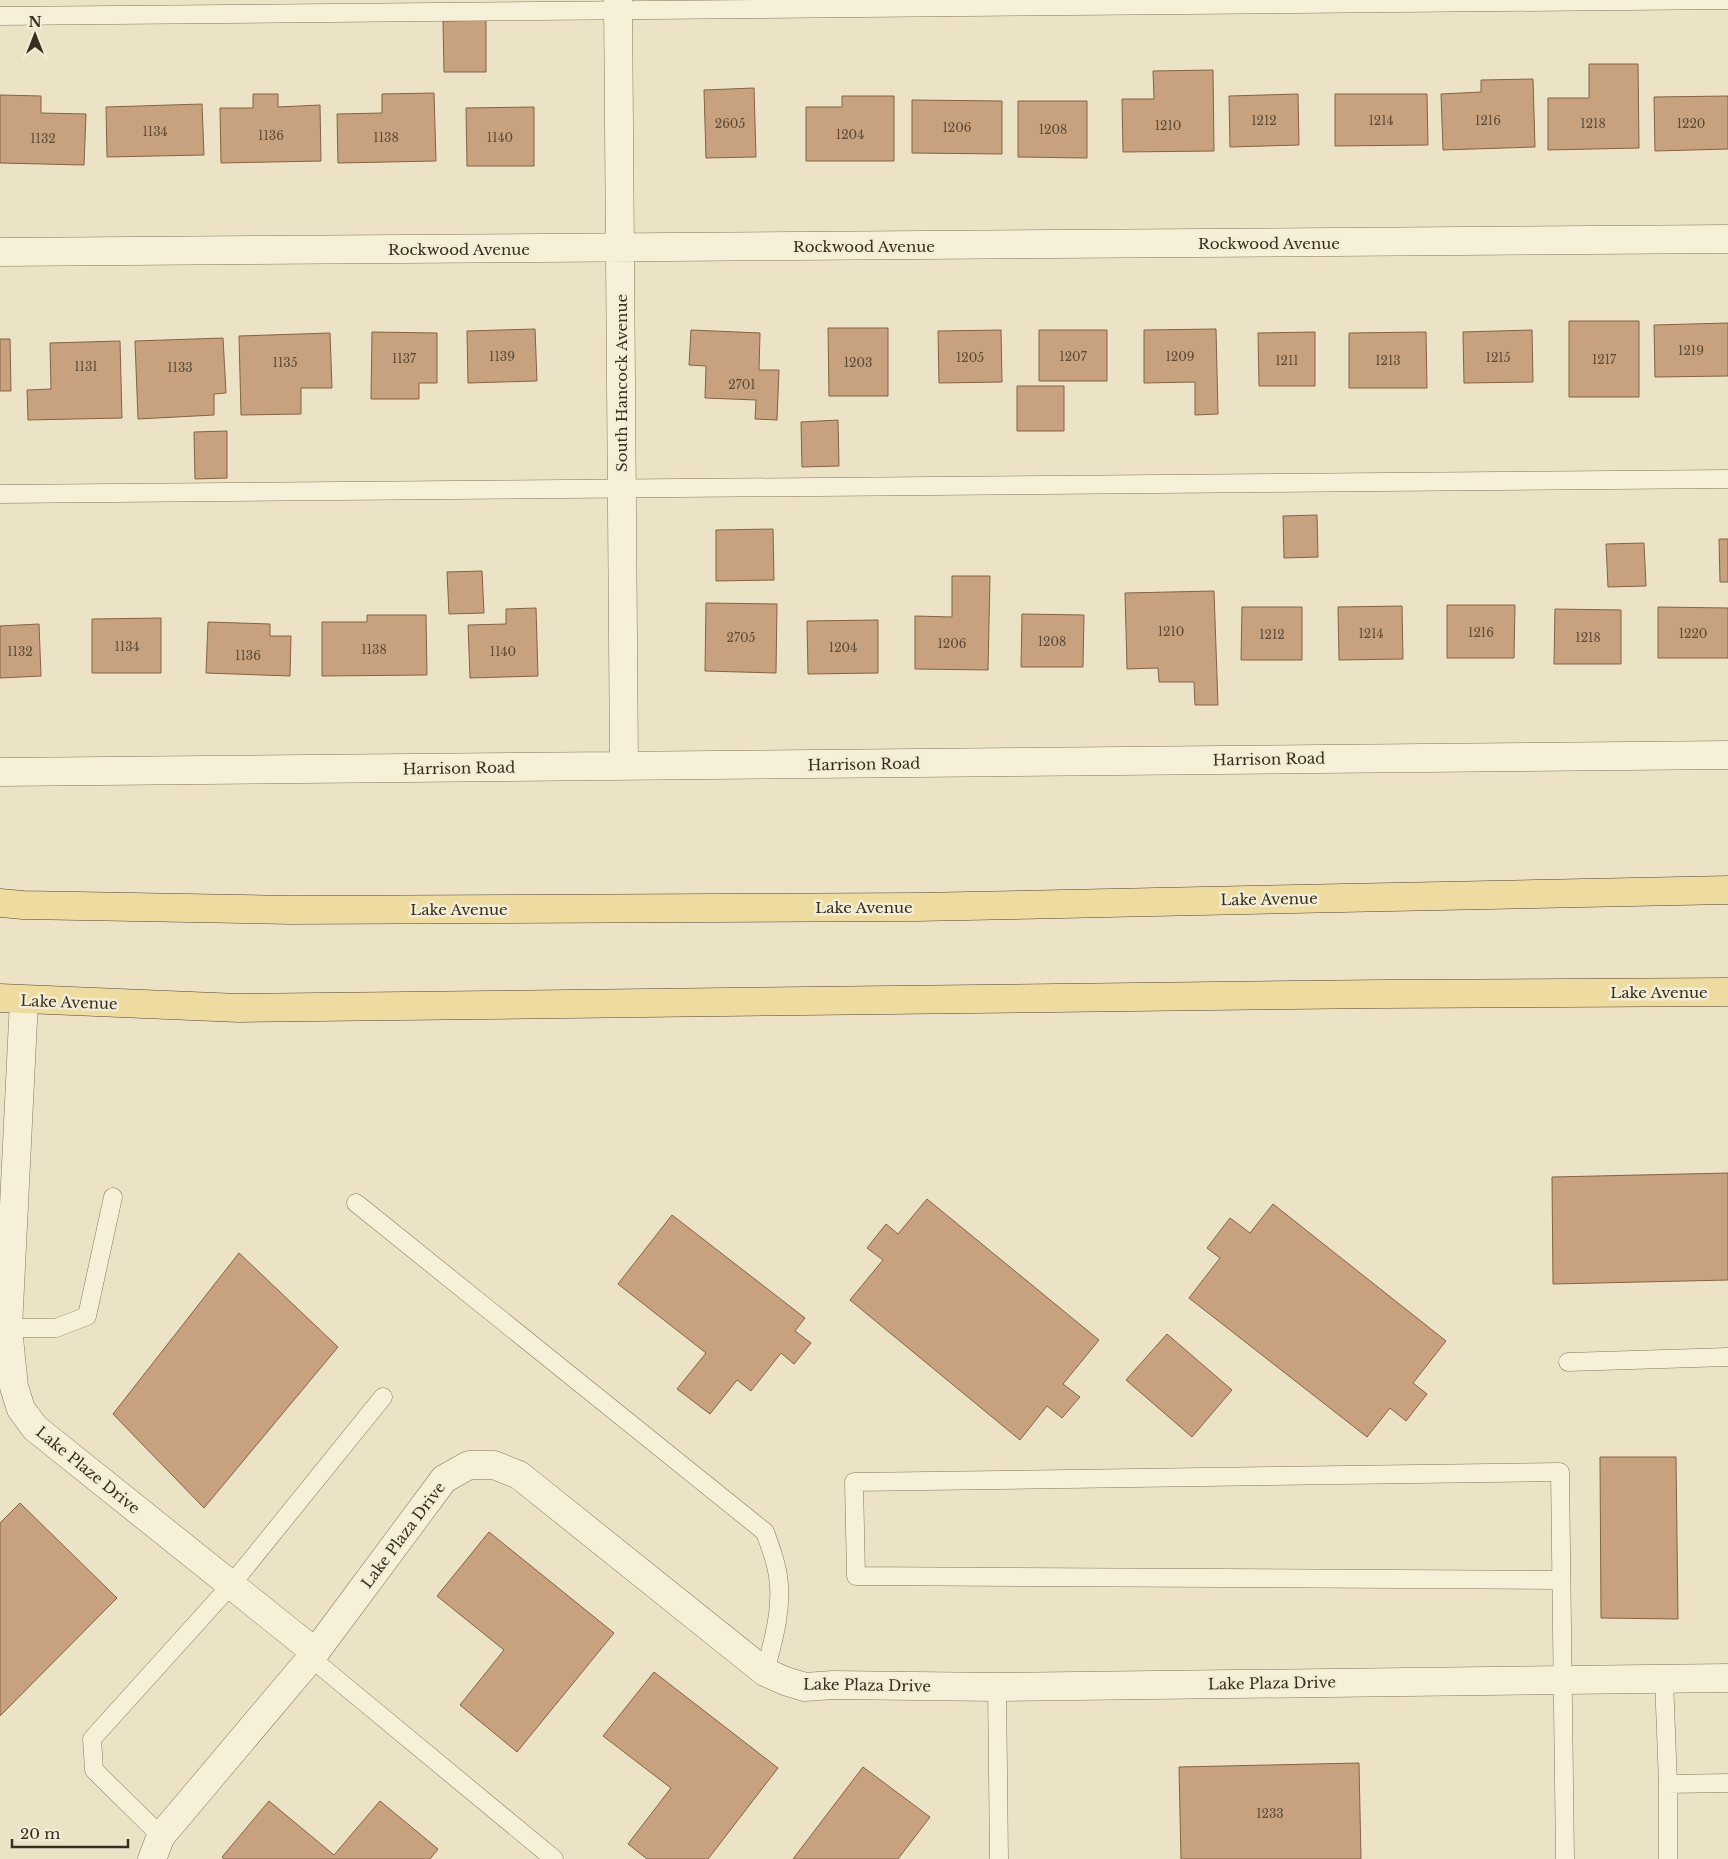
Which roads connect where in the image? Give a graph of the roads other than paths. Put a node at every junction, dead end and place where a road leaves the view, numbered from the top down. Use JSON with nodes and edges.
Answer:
{"nodes":[{"id":1,"x":1728,"y":0,"type":"edge"},
{"id":2,"x":618,"y":5,"type":"edge"},
{"id":3,"x":0,"y":16,"type":"edge"},
{"id":4,"x":1728,"y":239,"type":"edge"},
{"id":5,"x":620,"y":248,"type":"junction"},
{"id":6,"x":0,"y":252,"type":"edge"},
{"id":7,"x":1728,"y":479,"type":"edge"},
{"id":8,"x":622,"y":489,"type":"junction"},
{"id":9,"x":0,"y":494,"type":"edge"},
{"id":10,"x":1728,"y":755,"type":"edge"},
{"id":11,"x":624,"y":766,"type":"junction"},
{"id":12,"x":0,"y":772,"type":"edge"},
{"id":13,"x":1728,"y":890,"type":"edge"},
{"id":14,"x":0,"y":903,"type":"edge"},
{"id":15,"x":1728,"y":992,"type":"edge"},
{"id":16,"x":12,"y":999,"type":"edge"},
{"id":17,"x":113,"y":1197,"type":"dead end"},
{"id":18,"x":356,"y":1203,"type":"dead end"},
{"id":19,"x":4,"y":1328,"type":"edge"},
{"id":20,"x":1728,"y":1357,"type":"edge"},
{"id":21,"x":1568,"y":1362,"type":"dead end"},
{"id":22,"x":383,"y":1397,"type":"dead end"},
{"id":23,"x":1561,"y":1580,"type":"junction"},
{"id":24,"x":231,"y":1585,"type":"junction"},
{"id":25,"x":313,"y":1655,"type":"junction"},
{"id":26,"x":765,"y":1672,"type":"junction"},
{"id":27,"x":1728,"y":1678,"type":"edge"},
{"id":28,"x":1664,"y":1679,"type":"junction"},
{"id":29,"x":1563,"y":1681,"type":"junction"},
{"id":30,"x":997,"y":1687,"type":"junction"},
{"id":31,"x":1728,"y":1783,"type":"edge"},
{"id":32,"x":1668,"y":1784,"type":"junction"},
{"id":33,"x":157,"y":1848,"type":"edge"},
{"id":34,"x":554,"y":1859,"type":"edge"},
{"id":35,"x":999,"y":1859,"type":"edge"},
{"id":36,"x":1565,"y":1859,"type":"edge"},
{"id":37,"x":1668,"y":1859,"type":"edge"}],
"edges":[{"from":1,"to":2,"type":"lane"},
{"from":2,"to":3,"type":"lane"},
{"from":2,"to":5,"type":"street","name":"South Hancock Avenue"},
{"from":4,"to":5,"type":"street","name":"Rockwood Avenue"},
{"from":5,"to":6,"type":"street","name":"Rockwood Avenue"},
{"from":5,"to":8,"type":"street","name":"South Hancock Avenue"},
{"from":7,"to":8,"type":"lane"},
{"from":8,"to":9,"type":"lane"},
{"from":8,"to":11,"type":"street","name":"South Hancock Avenue"},
{"from":10,"to":11,"type":"street","name":"Harrison Road"},
{"from":11,"to":12,"type":"street","name":"Harrison Road"},
{"from":13,"to":14,"type":"main road","name":"Lake Avenue"},
{"from":15,"to":16,"type":"main road","name":"Lake Avenue"},
{"from":16,"to":19,"type":"street","name":"Lake Plaze Drive"},
{"from":17,"to":19,"type":"lane"},
{"from":18,"to":26,"type":"lane"},
{"from":19,"to":24,"type":"street","name":"Lake Plaze Drive"},
{"from":20,"to":21,"type":"lane"},
{"from":22,"to":24,"type":"lane"},
{"from":23,"to":23,"type":"lane"},
{"from":23,"to":29,"type":"lane"},
{"from":24,"to":25,"type":"street","name":"Lake Plaze Drive"},
{"from":24,"to":33,"type":"lane"},
{"from":25,"to":26,"type":"street","name":"Lake Plaza Drive"},
{"from":25,"to":33,"type":"street","name":"Lake Plaza Drive"},
{"from":25,"to":34,"type":"lane"},
{"from":26,"to":30,"type":"street","name":"Lake Plaza Drive"},
{"from":27,"to":28,"type":"street","name":"Lake Plaza Drive"},
{"from":28,"to":29,"type":"street","name":"Lake Plaza Drive"},
{"from":28,"to":32,"type":"lane"},
{"from":29,"to":30,"type":"street","name":"Lake Plaza Drive"},
{"from":29,"to":36,"type":"lane"},
{"from":30,"to":35,"type":"lane"},
{"from":31,"to":32,"type":"lane"},
{"from":32,"to":37,"type":"lane"}]}
